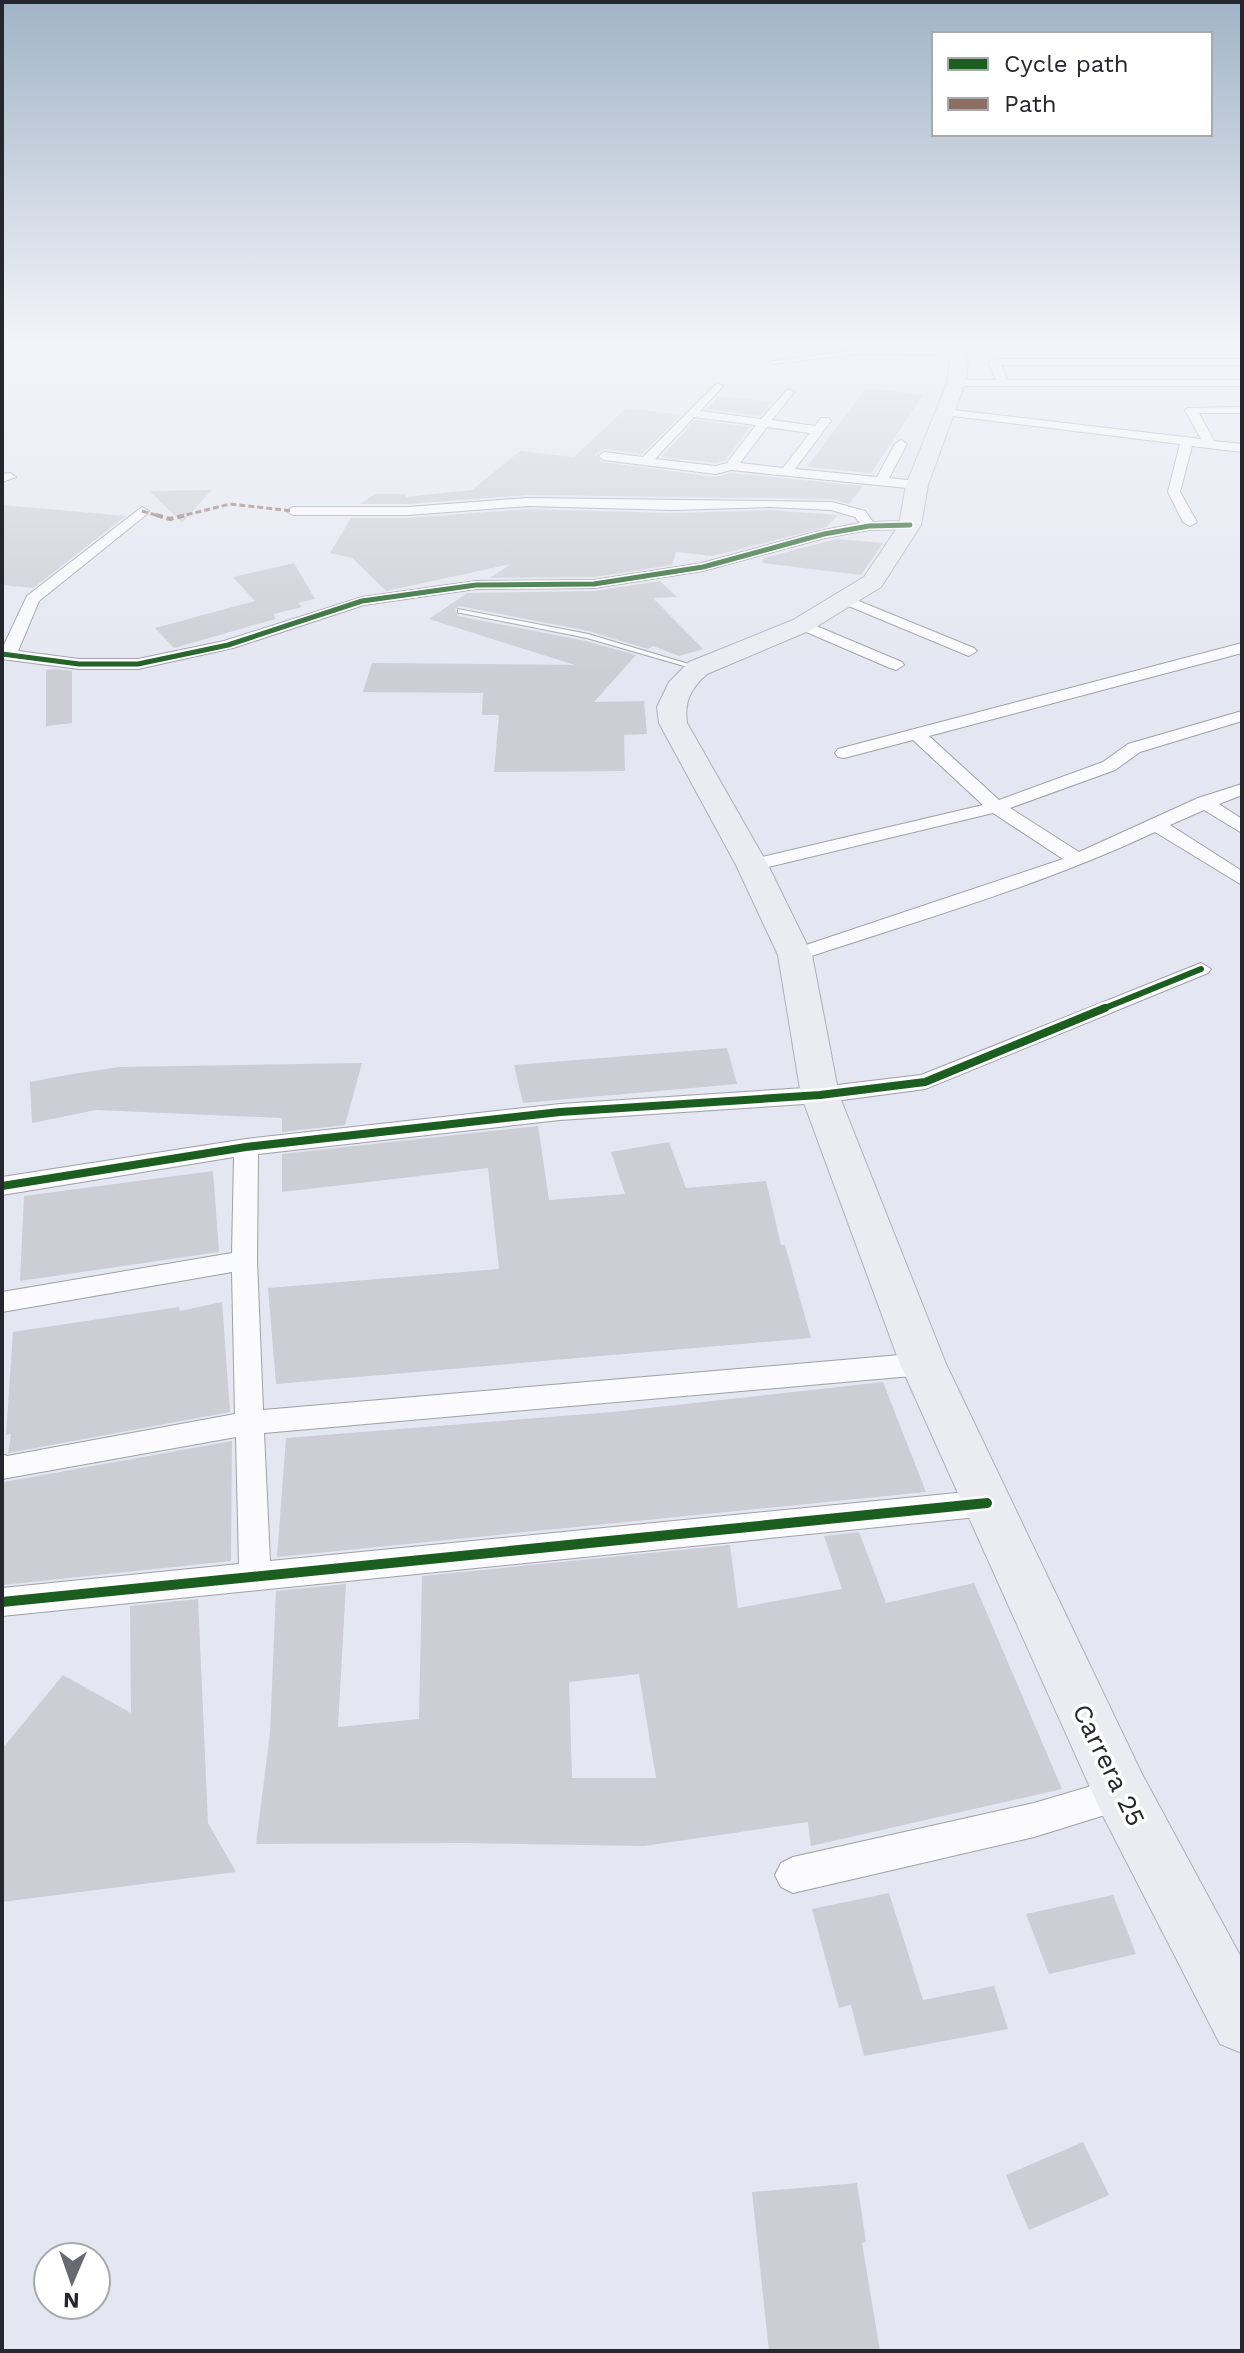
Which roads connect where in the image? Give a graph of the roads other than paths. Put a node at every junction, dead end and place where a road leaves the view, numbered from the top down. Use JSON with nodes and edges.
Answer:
{"nodes":[{"id":1,"x":653,"y":454,"type":"edge"},
{"id":2,"x":741,"y":454,"type":"edge"},
{"id":3,"x":800,"y":454,"type":"edge"},
{"id":4,"x":896,"y":454,"type":"edge"},
{"id":5,"x":927,"y":454,"type":"edge"},
{"id":6,"x":1184,"y":454,"type":"edge"},
{"id":7,"x":604,"y":456,"type":"dead end"},
{"id":8,"x":647,"y":460,"type":"junction"},
{"id":9,"x":731,"y":466,"type":"junction"},
{"id":10,"x":787,"y":471,"type":"junction"},
{"id":11,"x":881,"y":481,"type":"junction"},
{"id":12,"x":917,"y":485,"type":"junction"},
{"id":13,"x":142,"y":511,"type":"dead end"},
{"id":14,"x":293,"y":511,"type":"dead end"},
{"id":15,"x":1190,"y":522,"type":"dead end"},
{"id":16,"x":910,"y":525,"type":"junction"},
{"id":17,"x":869,"y":526,"type":"junction"},
{"id":18,"x":844,"y":599,"type":"junction"},
{"id":19,"x":461,"y":611,"type":"dead end"},
{"id":20,"x":802,"y":625,"type":"junction"},
{"id":21,"x":1242,"y":648,"type":"edge"},
{"id":22,"x":969,"y":651,"type":"dead end"},
{"id":23,"x":6,"y":654,"type":"edge"},
{"id":24,"x":896,"y":665,"type":"dead end"},
{"id":25,"x":698,"y":668,"type":"junction"},
{"id":26,"x":1242,"y":716,"type":"edge"},
{"id":27,"x":918,"y":735,"type":"junction"},
{"id":28,"x":844,"y":753,"type":"dead end"},
{"id":29,"x":1242,"y":789,"type":"edge"},
{"id":30,"x":1204,"y":802,"type":"junction"},
{"id":31,"x":996,"y":807,"type":"junction"},
{"id":32,"x":1158,"y":826,"type":"junction"},
{"id":33,"x":1242,"y":827,"type":"edge"},
{"id":34,"x":1078,"y":860,"type":"junction"},
{"id":35,"x":752,"y":865,"type":"junction"},
{"id":36,"x":1242,"y":879,"type":"edge"},
{"id":37,"x":795,"y":955,"type":"junction"},
{"id":38,"x":1201,"y":969,"type":"dead end"},
{"id":39,"x":820,"y":1095,"type":"junction"},
{"id":40,"x":246,"y":1147,"type":"junction"},
{"id":41,"x":2,"y":1186,"type":"edge"},
{"id":42,"x":244,"y":1260,"type":"junction"},
{"id":43,"x":2,"y":1302,"type":"edge"},
{"id":44,"x":923,"y":1364,"type":"junction"},
{"id":45,"x":250,"y":1423,"type":"junction"},
{"id":46,"x":2,"y":1466,"type":"edge"},
{"id":47,"x":987,"y":1503,"type":"junction"},
{"id":48,"x":255,"y":1576,"type":"junction"},
{"id":49,"x":2,"y":1602,"type":"edge"},
{"id":50,"x":1122,"y":1794,"type":"junction"},
{"id":51,"x":793,"y":1875,"type":"dead end"},
{"id":52,"x":1242,"y":2022,"type":"edge"}],
"edges":[{"from":1,"to":8,"type":"street"},
{"from":2,"to":9,"type":"street"},
{"from":3,"to":10,"type":"street"},
{"from":4,"to":11,"type":"street"},
{"from":5,"to":12,"type":"main road"},
{"from":6,"to":15,"type":"street"},
{"from":7,"to":8,"type":"street"},
{"from":8,"to":9,"type":"street"},
{"from":9,"to":10,"type":"street"},
{"from":10,"to":11,"type":"street"},
{"from":11,"to":12,"type":"street"},
{"from":12,"to":16,"type":"main road"},
{"from":13,"to":23,"type":"street"},
{"from":14,"to":17,"type":"street"},
{"from":16,"to":17,"type":"street"},
{"from":16,"to":18,"type":"main road"},
{"from":17,"to":23,"type":"street"},
{"from":18,"to":20,"type":"main road"},
{"from":18,"to":22,"type":"street"},
{"from":19,"to":25,"type":"lane"},
{"from":20,"to":24,"type":"street"},
{"from":20,"to":25,"type":"main road"},
{"from":21,"to":27,"type":"street"},
{"from":25,"to":35,"type":"main road","name":"Carrera 25"},
{"from":26,"to":31,"type":"street"},
{"from":27,"to":28,"type":"street"},
{"from":27,"to":31,"type":"street"},
{"from":29,"to":30,"type":"street"},
{"from":30,"to":32,"type":"street"},
{"from":30,"to":33,"type":"street"},
{"from":31,"to":34,"type":"street"},
{"from":31,"to":35,"type":"street"},
{"from":32,"to":34,"type":"street"},
{"from":32,"to":36,"type":"street"},
{"from":34,"to":37,"type":"street"},
{"from":35,"to":37,"type":"main road","name":"Carrera 25"},
{"from":37,"to":39,"type":"main road","name":"Carrera 25"},
{"from":38,"to":39,"type":"street"},
{"from":39,"to":40,"type":"street"},
{"from":39,"to":44,"type":"main road","name":"Carrera 25"},
{"from":40,"to":41,"type":"street"},
{"from":40,"to":42,"type":"street"},
{"from":42,"to":43,"type":"street"},
{"from":42,"to":45,"type":"street"},
{"from":44,"to":45,"type":"street"},
{"from":44,"to":47,"type":"main road","name":"Carrera 25"},
{"from":45,"to":46,"type":"street"},
{"from":45,"to":48,"type":"street"},
{"from":47,"to":48,"type":"street"},
{"from":47,"to":50,"type":"main road","name":"Carrera 25"},
{"from":48,"to":49,"type":"street"},
{"from":50,"to":51,"type":"street"},
{"from":50,"to":52,"type":"main road","name":"Carrera 25"}]}
